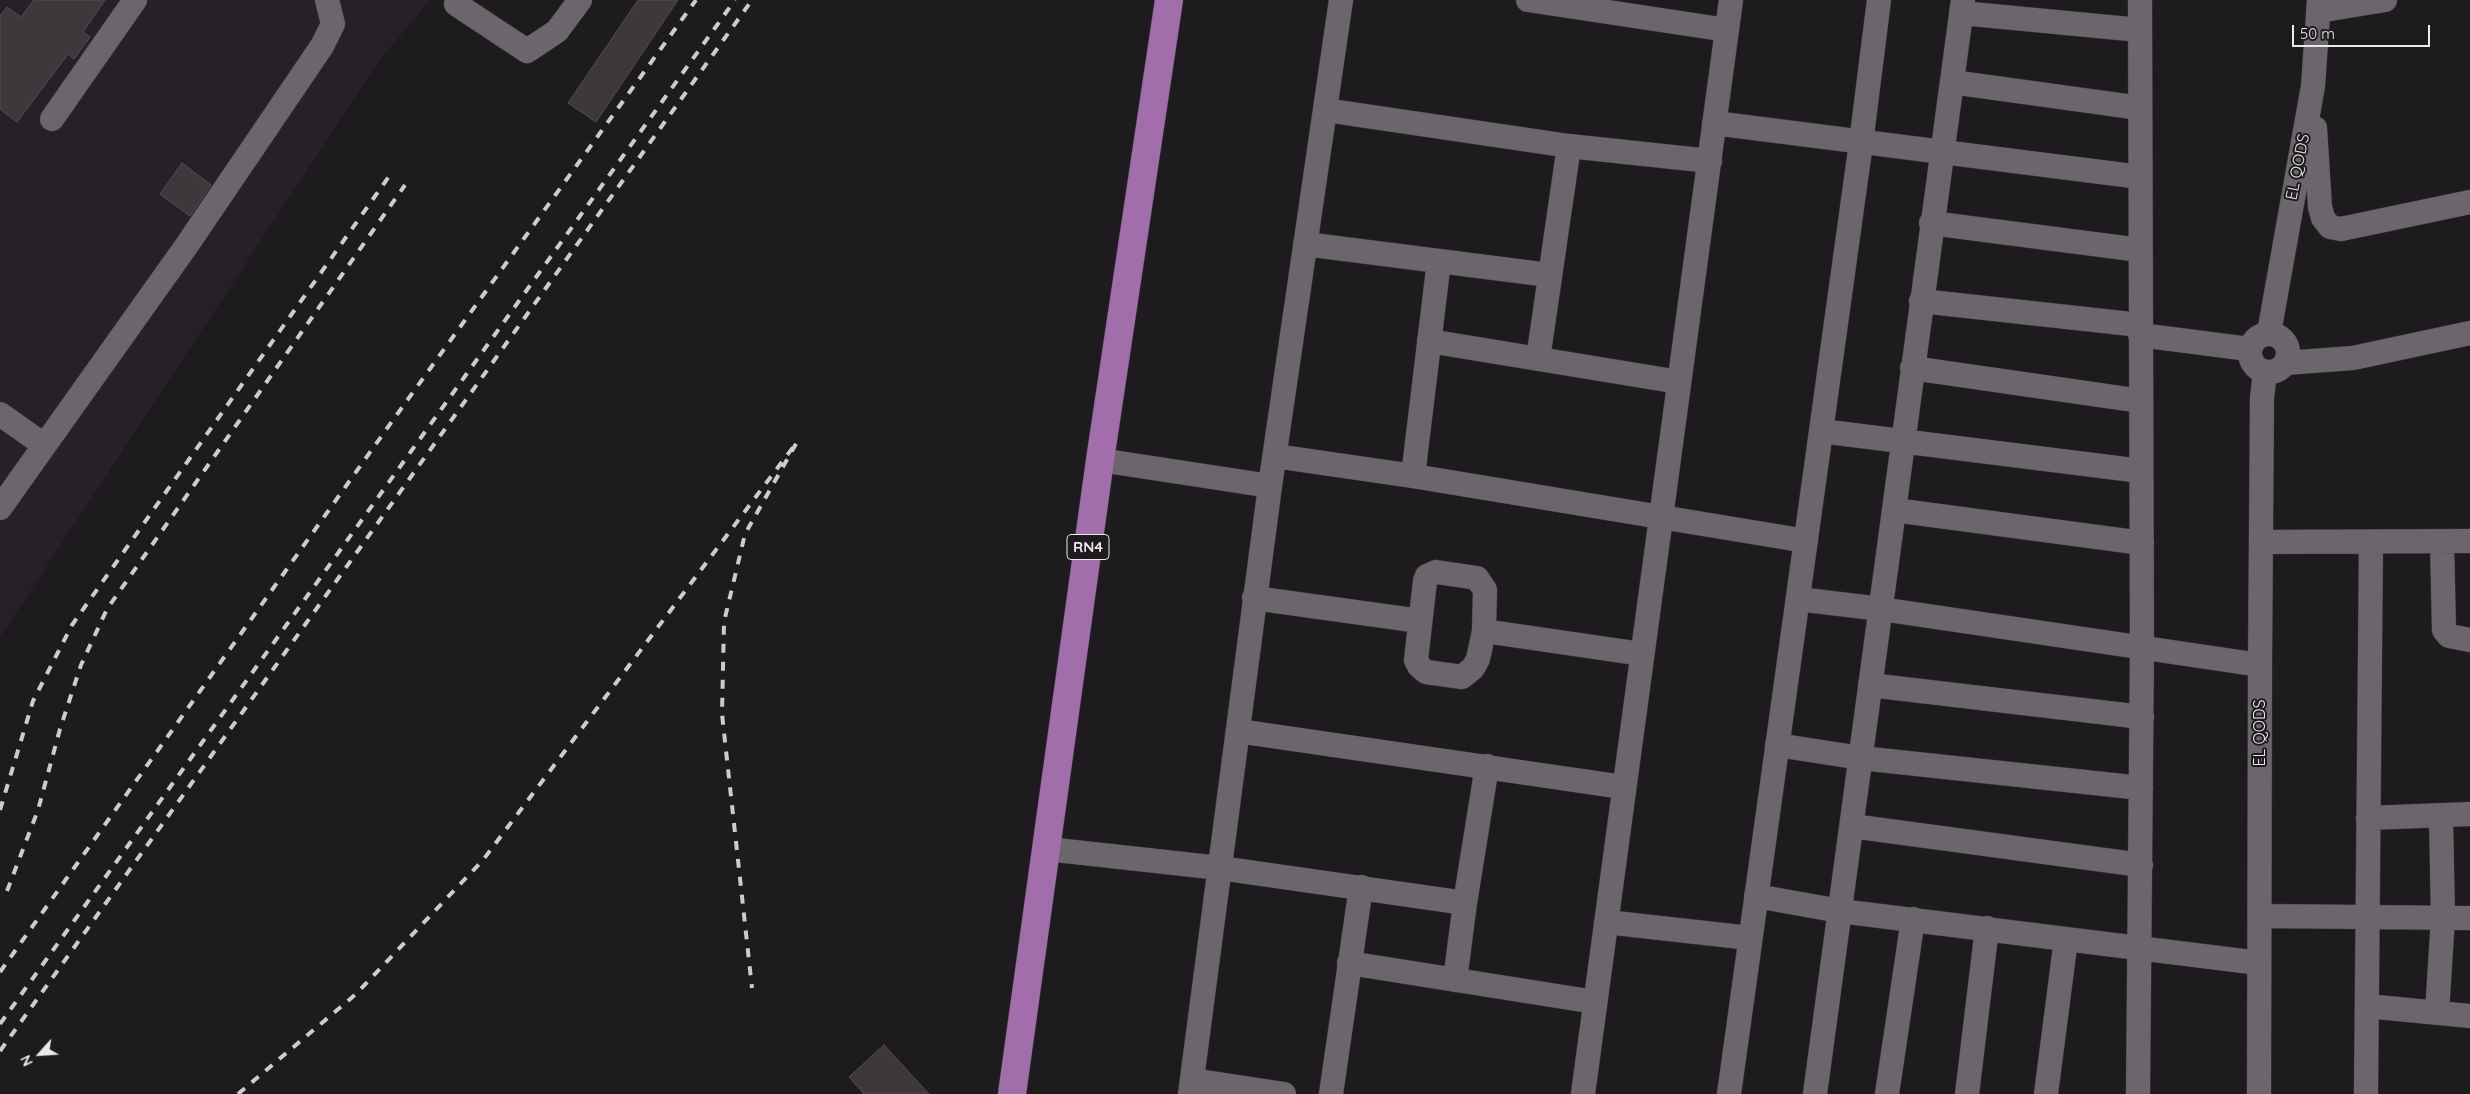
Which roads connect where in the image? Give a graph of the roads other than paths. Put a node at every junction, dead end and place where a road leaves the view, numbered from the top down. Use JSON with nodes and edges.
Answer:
{"nodes":[{"id":1,"x":135,"y":0,"type":"edge"},
{"id":2,"x":327,"y":0,"type":"edge"},
{"id":3,"x":458,"y":0,"type":"edge"},
{"id":4,"x":580,"y":0,"type":"edge"},
{"id":5,"x":1169,"y":0,"type":"edge"},
{"id":6,"x":1340,"y":0,"type":"edge"},
{"id":7,"x":1528,"y":0,"type":"edge"},
{"id":8,"x":1731,"y":0,"type":"edge"},
{"id":9,"x":1879,"y":0,"type":"edge"},
{"id":10,"x":2140,"y":0,"type":"edge"},
{"id":11,"x":2385,"y":0,"type":"edge"},
{"id":12,"x":2318,"y":6,"type":"edge"},
{"id":13,"x":1962,"y":7,"type":"edge"},
{"id":14,"x":1727,"y":30,"type":"junction"},
{"id":15,"x":2140,"y":30,"type":"junction"},
{"id":16,"x":1952,"y":82,"type":"junction"},
{"id":17,"x":2313,"y":86,"type":"junction"},
{"id":18,"x":2140,"y":108,"type":"junction"},
{"id":19,"x":1325,"y":110,"type":"junction"},
{"id":20,"x":52,"y":119,"type":"dead end"},
{"id":21,"x":1714,"y":123,"type":"junction"},
{"id":22,"x":1861,"y":143,"type":"junction"},
{"id":23,"x":1569,"y":146,"type":"junction"},
{"id":24,"x":1942,"y":152,"type":"junction"},
{"id":25,"x":1710,"y":161,"type":"junction"},
{"id":26,"x":2140,"y":177,"type":"junction"},
{"id":27,"x":2470,"y":202,"type":"edge"},
{"id":28,"x":1931,"y":223,"type":"junction"},
{"id":29,"x":1305,"y":244,"type":"junction"},
{"id":30,"x":2140,"y":250,"type":"junction"},
{"id":31,"x":1439,"y":261,"type":"junction"},
{"id":32,"x":1549,"y":275,"type":"junction"},
{"id":33,"x":1921,"y":301,"type":"junction"},
{"id":34,"x":2140,"y":330,"type":"junction"},
{"id":35,"x":2269,"y":333,"type":"junction"},
{"id":36,"x":2470,"y":333,"type":"edge"},
{"id":37,"x":1429,"y":342,"type":"junction"},
{"id":38,"x":2249,"y":349,"type":"junction"},
{"id":39,"x":1538,"y":359,"type":"junction"},
{"id":40,"x":1912,"y":368,"type":"junction"},
{"id":41,"x":2275,"y":368,"type":"junction"},
{"id":42,"x":1679,"y":382,"type":"junction"},
{"id":43,"x":2141,"y":401,"type":"junction"},
{"id":44,"x":0,"y":414,"type":"edge"},
{"id":45,"x":1821,"y":432,"type":"junction"},
{"id":46,"x":1903,"y":441,"type":"junction"},
{"id":47,"x":44,"y":445,"type":"junction"},
{"id":48,"x":1275,"y":456,"type":"junction"},
{"id":49,"x":1100,"y":460,"type":"junction"},
{"id":50,"x":2141,"y":471,"type":"junction"},
{"id":51,"x":1413,"y":476,"type":"junction"},
{"id":52,"x":1270,"y":486,"type":"junction"},
{"id":53,"x":0,"y":508,"type":"edge"},
{"id":54,"x":1894,"y":510,"type":"junction"},
{"id":55,"x":1660,"y":518,"type":"junction"},
{"id":56,"x":1806,"y":541,"type":"junction"},
{"id":57,"x":2470,"y":541,"type":"edge"},
{"id":58,"x":2261,"y":542,"type":"junction"},
{"id":59,"x":2371,"y":542,"type":"junction"},
{"id":60,"x":2442,"y":542,"type":"junction"},
{"id":61,"x":2142,"y":543,"type":"junction"},
{"id":62,"x":1254,"y":598,"type":"junction"},
{"id":63,"x":1798,"y":599,"type":"junction"},
{"id":64,"x":1881,"y":609,"type":"junction"},
{"id":65,"x":1420,"y":621,"type":"junction"},
{"id":66,"x":1484,"y":631,"type":"junction"},
{"id":67,"x":2470,"y":640,"type":"edge"},
{"id":68,"x":2142,"y":648,"type":"junction"},
{"id":69,"x":1642,"y":654,"type":"junction"},
{"id":70,"x":2260,"y":665,"type":"junction"},
{"id":71,"x":1870,"y":685,"type":"junction"},
{"id":72,"x":2142,"y":717,"type":"junction"},
{"id":73,"x":1238,"y":731,"type":"junction"},
{"id":74,"x":1777,"y":745,"type":"junction"},
{"id":75,"x":1861,"y":758,"type":"junction"},
{"id":76,"x":1487,"y":766,"type":"junction"},
{"id":77,"x":1623,"y":787,"type":"junction"},
{"id":78,"x":2141,"y":788,"type":"junction"},
{"id":79,"x":2470,"y":814,"type":"edge"},
{"id":80,"x":2441,"y":817,"type":"junction"},
{"id":81,"x":2368,"y":818,"type":"junction"},
{"id":82,"x":1852,"y":826,"type":"junction"},
{"id":83,"x":1047,"y":849,"type":"junction"},
{"id":84,"x":2140,"y":865,"type":"junction"},
{"id":85,"x":1220,"y":868,"type":"junction"},
{"id":86,"x":1361,"y":887,"type":"junction"},
{"id":87,"x":1756,"y":896,"type":"junction"},
{"id":88,"x":1465,"y":903,"type":"junction"},
{"id":89,"x":1840,"y":911,"type":"junction"},
{"id":90,"x":2260,"y":916,"type":"junction"},
{"id":91,"x":2367,"y":917,"type":"junction"},
{"id":92,"x":2443,"y":918,"type":"junction"},
{"id":93,"x":2470,"y":918,"type":"edge"},
{"id":94,"x":1913,"y":919,"type":"junction"},
{"id":95,"x":1606,"y":922,"type":"junction"},
{"id":96,"x":1988,"y":928,"type":"junction"},
{"id":97,"x":1750,"y":938,"type":"junction"},
{"id":98,"x":2066,"y":939,"type":"junction"},
{"id":99,"x":2140,"y":949,"type":"junction"},
{"id":100,"x":1349,"y":963,"type":"junction"},
{"id":101,"x":2259,"y":963,"type":"junction"},
{"id":102,"x":1455,"y":980,"type":"junction"},
{"id":103,"x":1595,"y":1002,"type":"junction"},
{"id":104,"x":2367,"y":1006,"type":"junction"},
{"id":105,"x":2437,"y":1012,"type":"junction"},
{"id":106,"x":2470,"y":1016,"type":"edge"},
{"id":107,"x":1191,"y":1087,"type":"edge"},
{"id":108,"x":1012,"y":1094,"type":"edge"},
{"id":109,"x":1284,"y":1094,"type":"edge"},
{"id":110,"x":1331,"y":1094,"type":"edge"},
{"id":111,"x":1583,"y":1094,"type":"edge"},
{"id":112,"x":1728,"y":1094,"type":"edge"},
{"id":113,"x":1815,"y":1094,"type":"edge"},
{"id":114,"x":1888,"y":1094,"type":"edge"},
{"id":115,"x":1968,"y":1094,"type":"edge"},
{"id":116,"x":2046,"y":1094,"type":"edge"},
{"id":117,"x":2138,"y":1094,"type":"edge"},
{"id":118,"x":2259,"y":1094,"type":"edge"},
{"id":119,"x":2366,"y":1094,"type":"edge"}],
"edges":[{"from":1,"to":20,"type":"street"},
{"from":2,"to":47,"type":"street"},
{"from":3,"to":4,"type":"street"},
{"from":5,"to":49,"type":"main road","number":"RN4"},
{"from":6,"to":19,"type":"street"},
{"from":7,"to":14,"type":"street"},
{"from":8,"to":14,"type":"street"},
{"from":9,"to":22,"type":"street"},
{"from":10,"to":15,"type":"street"},
{"from":11,"to":12,"type":"street"},
{"from":12,"to":17,"type":"street","name":"EL QODS"},
{"from":13,"to":15,"type":"street"},
{"from":13,"to":16,"type":"street"},
{"from":14,"to":21,"type":"street"},
{"from":15,"to":18,"type":"street"},
{"from":16,"to":18,"type":"street"},
{"from":16,"to":24,"type":"street"},
{"from":17,"to":27,"type":"street"},
{"from":17,"to":35,"type":"street","name":"EL QODS"},
{"from":18,"to":26,"type":"street"},
{"from":19,"to":23,"type":"street"},
{"from":19,"to":29,"type":"street"},
{"from":21,"to":22,"type":"street"},
{"from":21,"to":25,"type":"street"},
{"from":22,"to":24,"type":"street"},
{"from":22,"to":45,"type":"street"},
{"from":23,"to":25,"type":"street"},
{"from":23,"to":32,"type":"street"},
{"from":24,"to":26,"type":"street"},
{"from":24,"to":28,"type":"street"},
{"from":25,"to":42,"type":"street"},
{"from":26,"to":30,"type":"street"},
{"from":28,"to":30,"type":"street"},
{"from":28,"to":33,"type":"street"},
{"from":29,"to":31,"type":"street"},
{"from":29,"to":48,"type":"street"},
{"from":30,"to":34,"type":"street"},
{"from":31,"to":32,"type":"street"},
{"from":31,"to":37,"type":"street"},
{"from":32,"to":39,"type":"street"},
{"from":33,"to":34,"type":"street"},
{"from":33,"to":40,"type":"street"},
{"from":34,"to":38,"type":"street"},
{"from":34,"to":43,"type":"street"},
{"from":35,"to":38,"type":"street"},
{"from":35,"to":41,"type":"street"},
{"from":36,"to":41,"type":"street"},
{"from":37,"to":39,"type":"street"},
{"from":37,"to":51,"type":"street"},
{"from":38,"to":41,"type":"street"},
{"from":39,"to":42,"type":"street"},
{"from":40,"to":43,"type":"street"},
{"from":40,"to":46,"type":"street"},
{"from":41,"to":58,"type":"street","name":"EL QODS"},
{"from":42,"to":55,"type":"street"},
{"from":43,"to":50,"type":"street"},
{"from":44,"to":47,"type":"street"},
{"from":45,"to":46,"type":"street"},
{"from":45,"to":56,"type":"street"},
{"from":46,"to":50,"type":"street"},
{"from":46,"to":54,"type":"street"},
{"from":47,"to":53,"type":"street"},
{"from":48,"to":51,"type":"street"},
{"from":48,"to":52,"type":"street"},
{"from":49,"to":52,"type":"street"},
{"from":49,"to":83,"type":"main road","number":"RN4"},
{"from":50,"to":61,"type":"street"},
{"from":51,"to":55,"type":"street"},
{"from":52,"to":62,"type":"street"},
{"from":54,"to":61,"type":"street"},
{"from":54,"to":64,"type":"street"},
{"from":55,"to":56,"type":"street"},
{"from":55,"to":69,"type":"street"},
{"from":56,"to":63,"type":"street"},
{"from":57,"to":60,"type":"street"},
{"from":58,"to":59,"type":"street"},
{"from":58,"to":70,"type":"street","name":"EL QODS"},
{"from":59,"to":60,"type":"street"},
{"from":59,"to":81,"type":"street"},
{"from":60,"to":67,"type":"street"},
{"from":61,"to":68,"type":"street"},
{"from":62,"to":65,"type":"street"},
{"from":62,"to":73,"type":"street"},
{"from":63,"to":64,"type":"street"},
{"from":63,"to":74,"type":"street"},
{"from":64,"to":68,"type":"street"},
{"from":64,"to":71,"type":"street"},
{"from":65,"to":66,"type":"street"},
{"from":65,"to":66,"type":"street"},
{"from":66,"to":69,"type":"street"},
{"from":68,"to":70,"type":"street"},
{"from":68,"to":72,"type":"street"},
{"from":69,"to":77,"type":"street"},
{"from":70,"to":90,"type":"street","name":"EL QODS"},
{"from":71,"to":72,"type":"street"},
{"from":71,"to":75,"type":"street"},
{"from":72,"to":78,"type":"street"},
{"from":73,"to":76,"type":"street"},
{"from":73,"to":85,"type":"street"},
{"from":74,"to":75,"type":"street"},
{"from":74,"to":87,"type":"street"},
{"from":75,"to":78,"type":"street"},
{"from":75,"to":82,"type":"street"},
{"from":76,"to":77,"type":"street"},
{"from":76,"to":88,"type":"street"},
{"from":77,"to":95,"type":"street"},
{"from":78,"to":84,"type":"street"},
{"from":79,"to":80,"type":"street"},
{"from":80,"to":81,"type":"street"},
{"from":80,"to":92,"type":"street"},
{"from":81,"to":91,"type":"street"},
{"from":82,"to":84,"type":"street"},
{"from":82,"to":89,"type":"street"},
{"from":83,"to":85,"type":"street"},
{"from":83,"to":108,"type":"main road","number":"RN4"},
{"from":84,"to":99,"type":"street"},
{"from":85,"to":86,"type":"street"},
{"from":85,"to":107,"type":"street"},
{"from":86,"to":88,"type":"street"},
{"from":86,"to":100,"type":"street"},
{"from":87,"to":89,"type":"street"},
{"from":87,"to":97,"type":"street"},
{"from":88,"to":102,"type":"street"},
{"from":89,"to":94,"type":"street"},
{"from":89,"to":113,"type":"street"},
{"from":90,"to":91,"type":"street"},
{"from":90,"to":101,"type":"street","name":"EL QODS"},
{"from":91,"to":92,"type":"street"},
{"from":91,"to":104,"type":"street"},
{"from":92,"to":93,"type":"street"},
{"from":92,"to":105,"type":"street"},
{"from":94,"to":96,"type":"street"},
{"from":94,"to":114,"type":"street"},
{"from":95,"to":97,"type":"street"},
{"from":95,"to":103,"type":"street"},
{"from":96,"to":98,"type":"street"},
{"from":96,"to":115,"type":"street"},
{"from":97,"to":112,"type":"street"},
{"from":98,"to":99,"type":"street"},
{"from":98,"to":116,"type":"street"},
{"from":99,"to":101,"type":"street"},
{"from":99,"to":117,"type":"street"},
{"from":100,"to":102,"type":"street"},
{"from":100,"to":110,"type":"street"},
{"from":101,"to":118,"type":"street","name":"EL QODS"},
{"from":102,"to":103,"type":"street"},
{"from":103,"to":111,"type":"street"},
{"from":104,"to":105,"type":"street"},
{"from":104,"to":119,"type":"street"},
{"from":105,"to":106,"type":"street"},
{"from":107,"to":109,"type":"street"}]}
